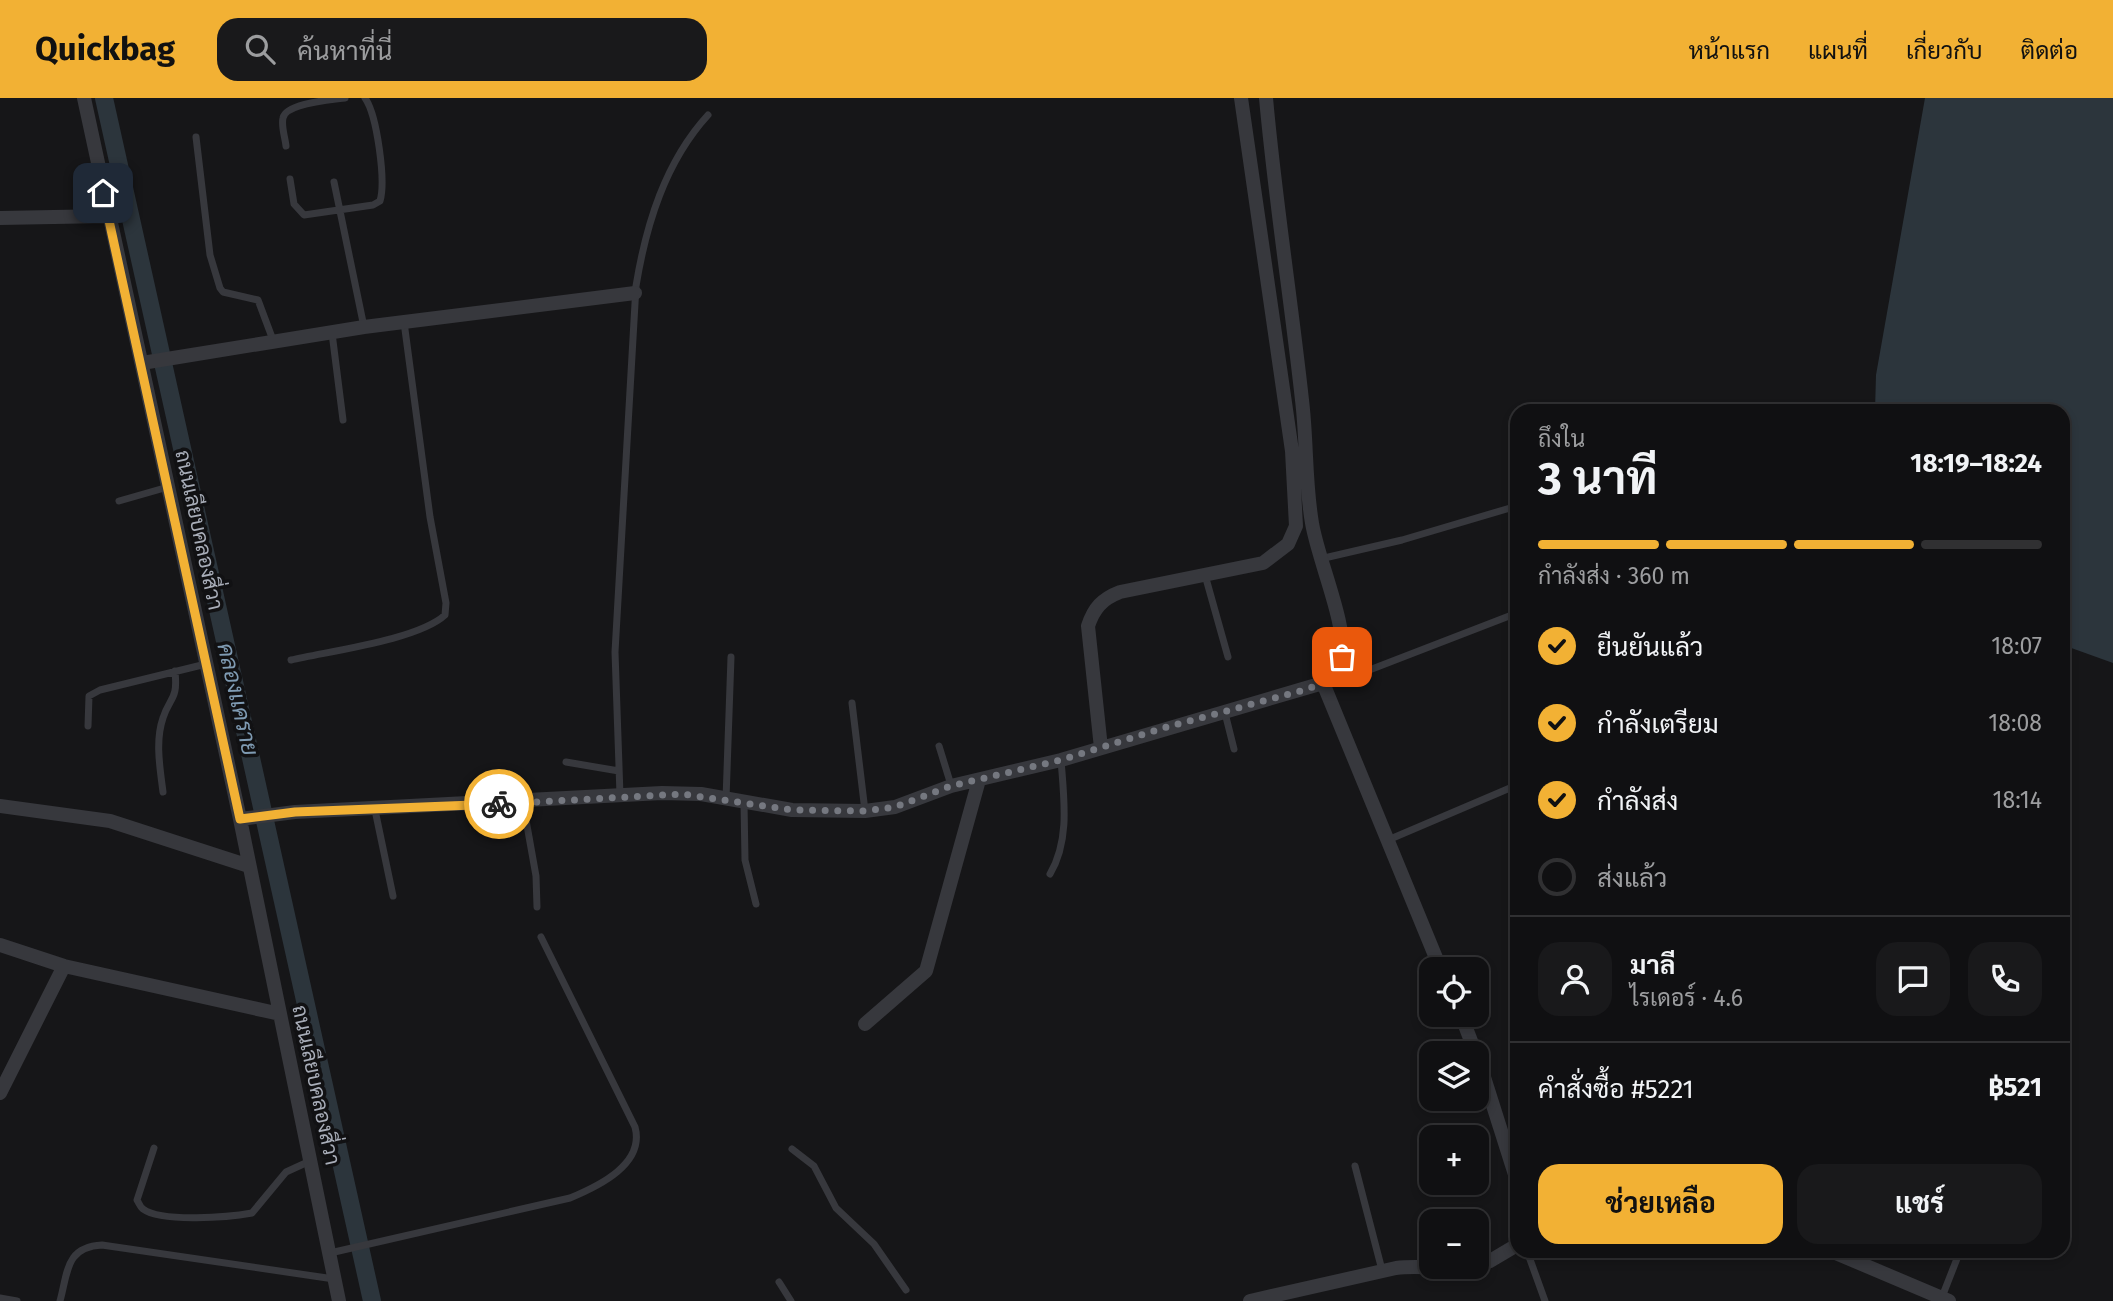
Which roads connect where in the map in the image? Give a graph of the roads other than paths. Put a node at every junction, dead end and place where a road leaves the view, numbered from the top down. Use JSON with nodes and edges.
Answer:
{"nodes":[{"id":1,"x":84,"y":98,"type":"edge"},
{"id":2,"x":345,"y":98,"type":"edge"},
{"id":3,"x":365,"y":98,"type":"edge"},
{"id":4,"x":1241,"y":98,"type":"edge"},
{"id":5,"x":1266,"y":98,"type":"edge"},
{"id":6,"x":708,"y":115,"type":"dead end"},
{"id":7,"x":196,"y":137,"type":"dead end"},
{"id":8,"x":286,"y":146,"type":"dead end"},
{"id":9,"x":290,"y":179,"type":"dead end"},
{"id":10,"x":334,"y":183,"type":"dead end"},
{"id":11,"x":340,"y":210,"type":"junction"},
{"id":12,"x":107,"y":216,"type":"junction"},
{"id":13,"x":0,"y":218,"type":"edge"},
{"id":14,"x":635,"y":293,"type":"junction"},
{"id":15,"x":404,"y":322,"type":"junction"},
{"id":16,"x":363,"y":327,"type":"junction"},
{"id":17,"x":331,"y":333,"type":"junction"},
{"id":18,"x":273,"y":340,"type":"junction"},
{"id":19,"x":149,"y":362,"type":"junction"},
{"id":20,"x":343,"y":420,"type":"dead end"},
{"id":21,"x":168,"y":487,"type":"junction"},
{"id":22,"x":119,"y":501,"type":"dead end"},
{"id":23,"x":1510,"y":508,"type":"edge"},
{"id":24,"x":1319,"y":559,"type":"junction"},
{"id":25,"x":1205,"y":575,"type":"junction"},
{"id":26,"x":1510,"y":616,"type":"edge"},
{"id":27,"x":731,"y":657,"type":"dead end"},
{"id":28,"x":1228,"y":657,"type":"dead end"},
{"id":29,"x":291,"y":660,"type":"dead end"},
{"id":30,"x":206,"y":664,"type":"junction"},
{"id":31,"x":1339,"y":668,"type":"junction"},
{"id":32,"x":175,"y":671,"type":"junction"},
{"id":33,"x":1323,"y":682,"type":"junction"},
{"id":34,"x":852,"y":703,"type":"dead end"},
{"id":35,"x":1225,"y":712,"type":"junction"},
{"id":36,"x":88,"y":726,"type":"dead end"},
{"id":37,"x":939,"y":746,"type":"dead end"},
{"id":38,"x":1101,"y":748,"type":"junction"},
{"id":39,"x":1234,"y":749,"type":"dead end"},
{"id":40,"x":1061,"y":760,"type":"junction"},
{"id":41,"x":566,"y":762,"type":"dead end"},
{"id":42,"x":619,"y":771,"type":"junction"},
{"id":43,"x":979,"y":780,"type":"junction"},
{"id":44,"x":951,"y":786,"type":"junction"},
{"id":45,"x":1510,"y":788,"type":"edge"},
{"id":46,"x":163,"y":792,"type":"dead end"},
{"id":47,"x":620,"y":795,"type":"junction"},
{"id":48,"x":726,"y":799,"type":"junction"},
{"id":49,"x":523,"y":803,"type":"junction"},
{"id":50,"x":744,"y":803,"type":"junction"},
{"id":51,"x":0,"y":806,"type":"edge"},
{"id":52,"x":374,"y":810,"type":"junction"},
{"id":53,"x":865,"y":811,"type":"junction"},
{"id":54,"x":240,"y":819,"type":"junction"},
{"id":55,"x":1387,"y":840,"type":"junction"},
{"id":56,"x":249,"y":866,"type":"junction"},
{"id":57,"x":1050,"y":874,"type":"dead end"},
{"id":58,"x":393,"y":896,"type":"dead end"},
{"id":59,"x":756,"y":904,"type":"dead end"},
{"id":60,"x":537,"y":907,"type":"dead end"},
{"id":61,"x":541,"y":937,"type":"dead end"},
{"id":62,"x":0,"y":945,"type":"edge"},
{"id":63,"x":1436,"y":957,"type":"edge"},
{"id":64,"x":64,"y":966,"type":"junction"},
{"id":65,"x":279,"y":1014,"type":"junction"},
{"id":66,"x":865,"y":1024,"type":"dead end"},
{"id":67,"x":1489,"y":1092,"type":"edge"},
{"id":68,"x":0,"y":1093,"type":"edge"},
{"id":69,"x":153,"y":1148,"type":"dead end"},
{"id":70,"x":792,"y":1149,"type":"dead end"},
{"id":71,"x":1510,"y":1159,"type":"edge"},
{"id":72,"x":310,"y":1161,"type":"junction"},
{"id":73,"x":1355,"y":1166,"type":"dead end"},
{"id":74,"x":1510,"y":1249,"type":"edge"},
{"id":75,"x":329,"y":1253,"type":"junction"},
{"id":76,"x":1530,"y":1258,"type":"edge"},
{"id":77,"x":1848,"y":1258,"type":"edge"},
{"id":78,"x":1958,"y":1258,"type":"edge"},
{"id":79,"x":1489,"y":1261,"type":"edge"},
{"id":80,"x":1419,"y":1266,"type":"edge"},
{"id":81,"x":1382,"y":1270,"type":"junction"},
{"id":82,"x":334,"y":1279,"type":"junction"},
{"id":83,"x":779,"y":1282,"type":"dead end"},
{"id":84,"x":905,"y":1290,"type":"dead end"},
{"id":85,"x":0,"y":1298,"type":"edge"},
{"id":86,"x":1945,"y":1299,"type":"edge"},
{"id":87,"x":17,"y":1301,"type":"edge"},
{"id":88,"x":60,"y":1301,"type":"edge"},
{"id":89,"x":339,"y":1301,"type":"edge"},
{"id":90,"x":791,"y":1301,"type":"edge"},
{"id":91,"x":1250,"y":1301,"type":"edge"},
{"id":92,"x":1545,"y":1301,"type":"edge"}],
"edges":[{"from":1,"to":12,"type":"street","name":"ถนนเลียบคลองสี่วา"},
{"from":2,"to":8,"type":"lane"},
{"from":3,"to":11,"type":"lane"},
{"from":4,"to":25,"type":"street"},
{"from":5,"to":24,"type":"street"},
{"from":6,"to":14,"type":"lane"},
{"from":7,"to":18,"type":"lane"},
{"from":9,"to":11,"type":"lane"},
{"from":10,"to":11,"type":"lane"},
{"from":11,"to":16,"type":"lane"},
{"from":12,"to":13,"type":"street"},
{"from":12,"to":19,"type":"street","name":"ถนนเลียบคลองสี่วา"},
{"from":14,"to":15,"type":"street"},
{"from":14,"to":42,"type":"lane"},
{"from":15,"to":16,"type":"street"},
{"from":15,"to":29,"type":"lane"},
{"from":16,"to":17,"type":"street"},
{"from":17,"to":18,"type":"street"},
{"from":17,"to":20,"type":"lane"},
{"from":18,"to":19,"type":"street"},
{"from":19,"to":21,"type":"street","name":"ถนนเลียบคลองสี่วา"},
{"from":21,"to":22,"type":"lane"},
{"from":21,"to":30,"type":"street","name":"ถนนเลียบคลองสี่วา"},
{"from":23,"to":24,"type":"lane"},
{"from":24,"to":31,"type":"street"},
{"from":25,"to":28,"type":"lane"},
{"from":25,"to":38,"type":"street"},
{"from":26,"to":31,"type":"lane"},
{"from":27,"to":48,"type":"lane"},
{"from":30,"to":32,"type":"lane"},
{"from":30,"to":54,"type":"street","name":"ถนนเลียบคลองสี่วา"},
{"from":31,"to":33,"type":"street"},
{"from":32,"to":36,"type":"lane"},
{"from":32,"to":46,"type":"lane"},
{"from":33,"to":35,"type":"street"},
{"from":33,"to":55,"type":"street"},
{"from":34,"to":53,"type":"lane"},
{"from":35,"to":38,"type":"street"},
{"from":35,"to":39,"type":"lane"},
{"from":37,"to":44,"type":"lane"},
{"from":38,"to":40,"type":"street"},
{"from":40,"to":43,"type":"street"},
{"from":40,"to":57,"type":"lane"},
{"from":41,"to":42,"type":"lane"},
{"from":42,"to":47,"type":"lane"},
{"from":43,"to":44,"type":"street"},
{"from":43,"to":66,"type":"street"},
{"from":44,"to":53,"type":"street"},
{"from":45,"to":55,"type":"lane"},
{"from":47,"to":48,"type":"street"},
{"from":47,"to":49,"type":"street"},
{"from":48,"to":50,"type":"street"},
{"from":49,"to":52,"type":"street"},
{"from":49,"to":60,"type":"lane"},
{"from":50,"to":53,"type":"street"},
{"from":50,"to":59,"type":"lane"},
{"from":51,"to":56,"type":"street"},
{"from":52,"to":54,"type":"street"},
{"from":52,"to":58,"type":"lane"},
{"from":54,"to":56,"type":"street","name":"ถนนเลียบคลองสี่วา"},
{"from":55,"to":63,"type":"street"},
{"from":56,"to":65,"type":"street","name":"ถนนเลียบคลองสี่วา"},
{"from":61,"to":75,"type":"lane"},
{"from":62,"to":64,"type":"street"},
{"from":64,"to":65,"type":"street"},
{"from":64,"to":68,"type":"street"},
{"from":65,"to":72,"type":"street","name":"ถนนเลียบคลองสี่วา"},
{"from":67,"to":71,"type":"street"},
{"from":69,"to":72,"type":"lane"},
{"from":70,"to":84,"type":"lane"},
{"from":72,"to":75,"type":"street","name":"ถนนเลียบคลองสี่วา"},
{"from":73,"to":81,"type":"lane"},
{"from":74,"to":79,"type":"street"},
{"from":75,"to":82,"type":"street","name":"ถนนเลียบคลองสี่วา"},
{"from":76,"to":92,"type":"lane"},
{"from":77,"to":86,"type":"street"},
{"from":78,"to":86,"type":"lane"},
{"from":80,"to":81,"type":"street"},
{"from":81,"to":91,"type":"street"},
{"from":82,"to":88,"type":"lane"},
{"from":82,"to":89,"type":"street","name":"ถนนเลียบคลองสี่วา"},
{"from":83,"to":90,"type":"lane"},
{"from":85,"to":87,"type":"lane"}]}
